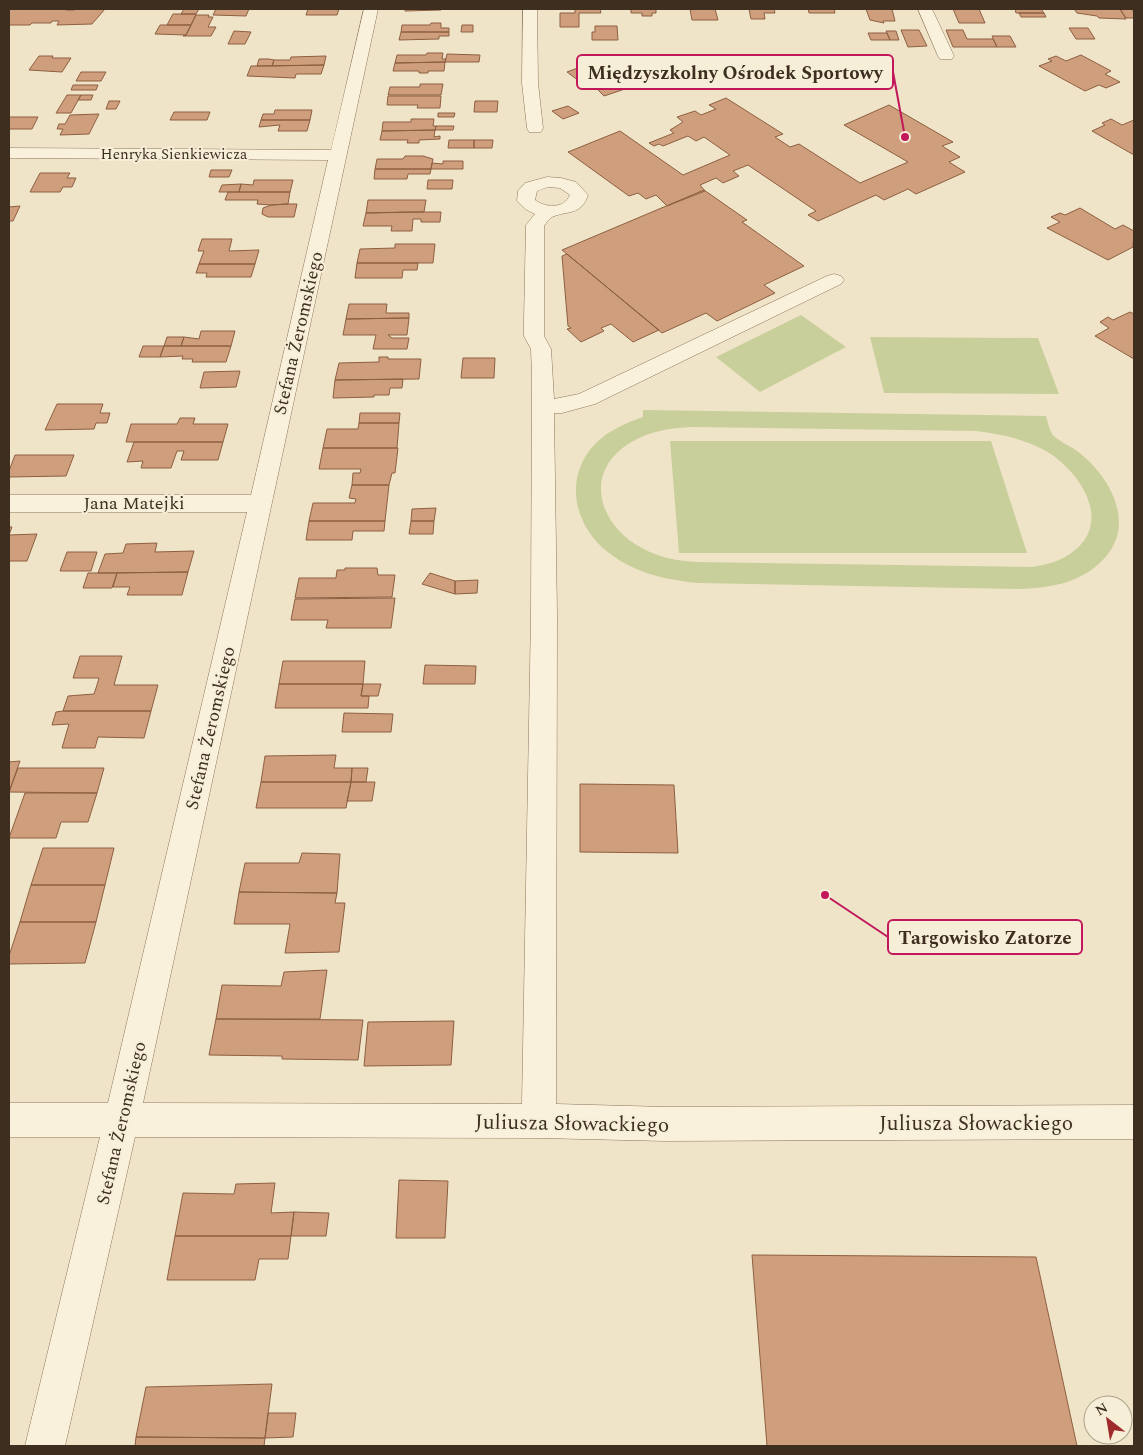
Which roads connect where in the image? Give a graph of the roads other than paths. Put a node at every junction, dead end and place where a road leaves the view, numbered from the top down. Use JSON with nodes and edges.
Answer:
{"nodes":[{"id":1,"x":372,"y":9,"type":"edge"},
{"id":2,"x":530,"y":9,"type":"edge"},
{"id":3,"x":925,"y":9,"type":"edge"},
{"id":4,"x":946,"y":56,"type":"dead end"},
{"id":5,"x":535,"y":128,"type":"dead end"},
{"id":6,"x":9,"y":153,"type":"edge"},
{"id":7,"x":338,"y":155,"type":"junction"},
{"id":8,"x":547,"y":212,"type":"dead end"},
{"id":9,"x":834,"y":280,"type":"dead end"},
{"id":10,"x":543,"y":406,"type":"junction"},
{"id":11,"x":9,"y":503,"type":"edge"},
{"id":12,"x":260,"y":504,"type":"junction"},
{"id":13,"x":9,"y":1120,"type":"edge"},
{"id":14,"x":122,"y":1121,"type":"junction"},
{"id":15,"x":540,"y":1121,"type":"junction"},
{"id":16,"x":1134,"y":1122,"type":"edge"},
{"id":17,"x":45,"y":1446,"type":"edge"}],
"edges":[{"from":1,"to":7,"type":"street","name":"Stefana Żeromskiego"},
{"from":2,"to":5,"type":"street"},
{"from":3,"to":4,"type":"street"},
{"from":6,"to":7,"type":"street","name":"Henryka Sienkiewicza"},
{"from":7,"to":12,"type":"street","name":"Stefana Żeromskiego"},
{"from":8,"to":10,"type":"street"},
{"from":9,"to":10,"type":"street"},
{"from":10,"to":15,"type":"street"},
{"from":11,"to":12,"type":"street","name":"Jana Matejki"},
{"from":12,"to":14,"type":"street","name":"Stefana Żeromskiego"},
{"from":13,"to":14,"type":"street","name":"Juliusza Słowackiego"},
{"from":14,"to":15,"type":"street","name":"Juliusza Słowackiego"},
{"from":14,"to":17,"type":"street","name":"Stefana Żeromskiego"},
{"from":15,"to":16,"type":"street","name":"Juliusza Słowackiego"}]}
